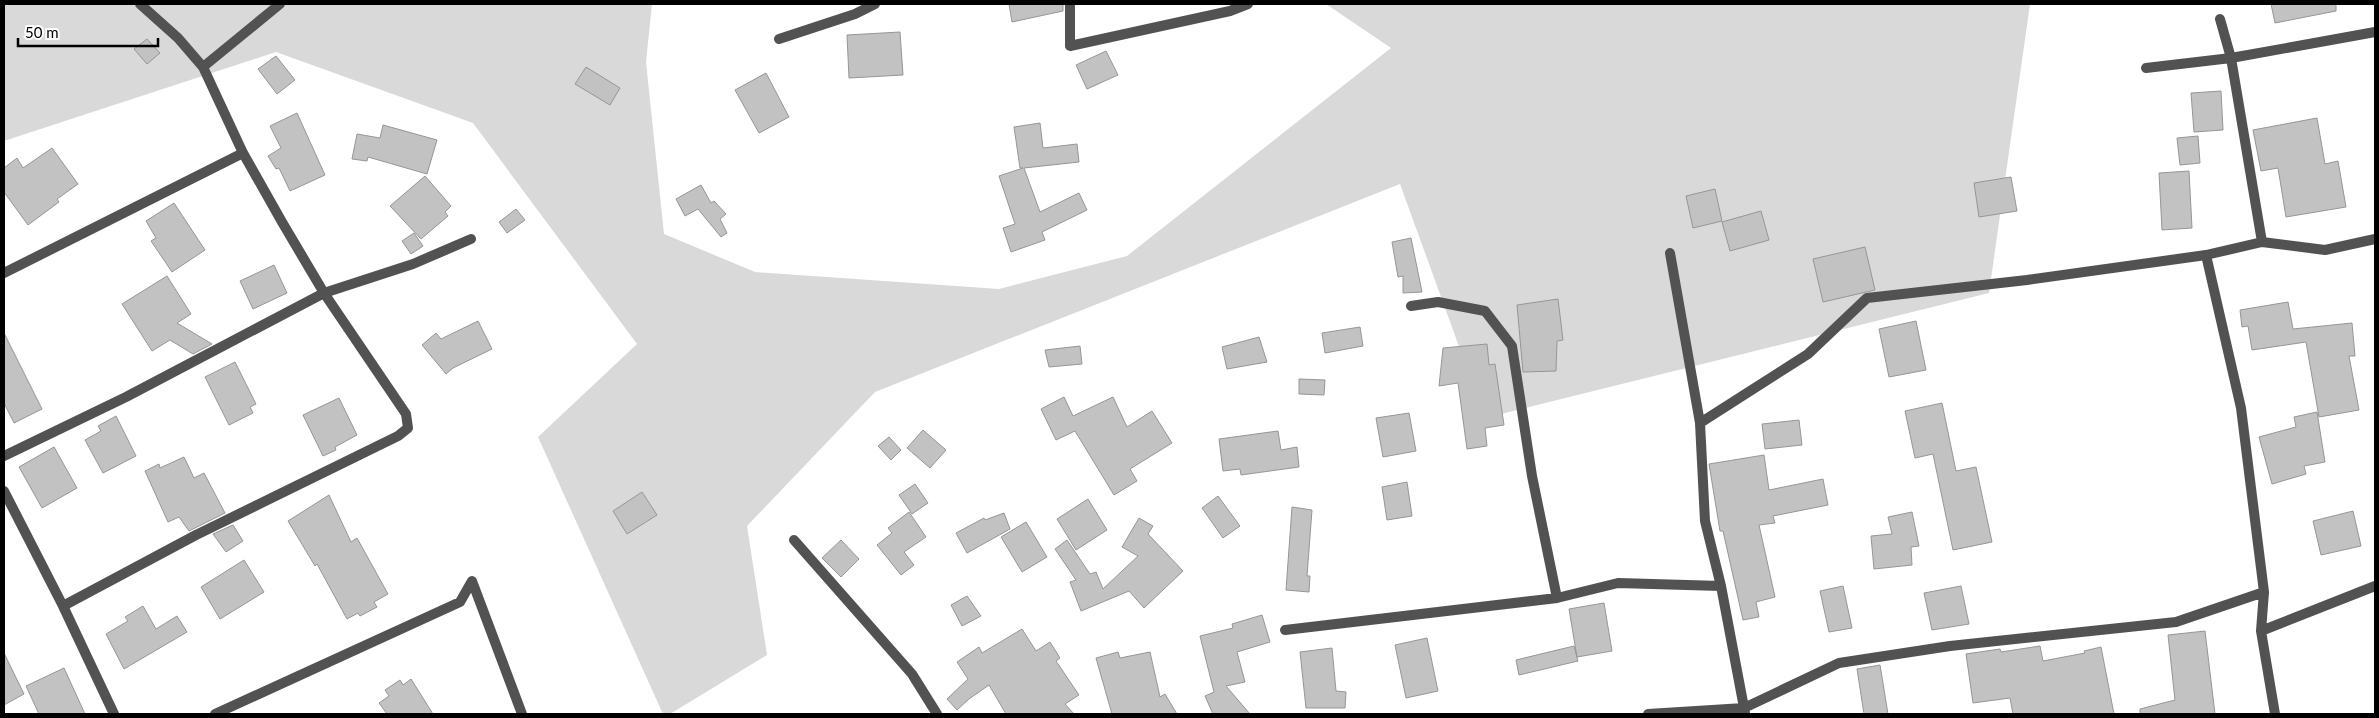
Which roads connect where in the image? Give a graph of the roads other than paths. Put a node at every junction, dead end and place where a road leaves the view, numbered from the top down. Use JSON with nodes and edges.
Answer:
{"nodes":[{"id":1,"x":140,"y":4,"type":"edge"},
{"id":2,"x":280,"y":4,"type":"edge"},
{"id":3,"x":875,"y":4,"type":"edge"},
{"id":4,"x":1070,"y":4,"type":"edge"},
{"id":5,"x":1248,"y":4,"type":"edge"},
{"id":6,"x":2220,"y":18,"type":"dead end"},
{"id":7,"x":2375,"y":32,"type":"edge"},
{"id":8,"x":779,"y":39,"type":"dead end"},
{"id":9,"x":2230,"y":58,"type":"junction"},
{"id":10,"x":203,"y":67,"type":"junction"},
{"id":11,"x":2146,"y":68,"type":"dead end"},
{"id":12,"x":243,"y":153,"type":"junction"},
{"id":13,"x":470,"y":239,"type":"dead end"},
{"id":14,"x":2375,"y":239,"type":"edge"},
{"id":15,"x":2262,"y":242,"type":"junction"},
{"id":16,"x":1670,"y":253,"type":"dead end"},
{"id":17,"x":2206,"y":255,"type":"junction"},
{"id":18,"x":4,"y":273,"type":"edge"},
{"id":19,"x":324,"y":293,"type":"junction"},
{"id":20,"x":1411,"y":306,"type":"dead end"},
{"id":21,"x":1700,"y":423,"type":"junction"},
{"id":22,"x":4,"y":456,"type":"edge"},
{"id":23,"x":4,"y":491,"type":"edge"},
{"id":24,"x":794,"y":540,"type":"dead end"},
{"id":25,"x":1721,"y":586,"type":"junction"},
{"id":26,"x":2375,"y":586,"type":"edge"},
{"id":27,"x":2264,"y":592,"type":"junction"},
{"id":28,"x":1557,"y":598,"type":"junction"},
{"id":29,"x":63,"y":606,"type":"junction"},
{"id":30,"x":1285,"y":630,"type":"dead end"},
{"id":31,"x":2261,"y":631,"type":"junction"},
{"id":32,"x":1744,"y":711,"type":"edge"},
{"id":33,"x":114,"y":714,"type":"edge"},
{"id":34,"x":215,"y":714,"type":"edge"},
{"id":35,"x":522,"y":714,"type":"edge"},
{"id":36,"x":937,"y":714,"type":"edge"},
{"id":37,"x":1648,"y":714,"type":"edge"},
{"id":38,"x":2275,"y":714,"type":"edge"}],
"edges":[{"from":1,"to":10,"type":"street"},
{"from":2,"to":10,"type":"street"},
{"from":3,"to":8,"type":"street"},
{"from":4,"to":5,"type":"street"},
{"from":6,"to":9,"type":"street"},
{"from":7,"to":9,"type":"street"},
{"from":9,"to":11,"type":"street"},
{"from":9,"to":15,"type":"street"},
{"from":10,"to":12,"type":"street"},
{"from":12,"to":18,"type":"street"},
{"from":12,"to":19,"type":"street"},
{"from":13,"to":19,"type":"street"},
{"from":14,"to":15,"type":"street"},
{"from":15,"to":17,"type":"street"},
{"from":16,"to":21,"type":"street"},
{"from":17,"to":21,"type":"street"},
{"from":17,"to":27,"type":"street"},
{"from":19,"to":22,"type":"street"},
{"from":19,"to":29,"type":"street"},
{"from":20,"to":28,"type":"street"},
{"from":21,"to":25,"type":"street"},
{"from":23,"to":29,"type":"street"},
{"from":24,"to":36,"type":"street"},
{"from":25,"to":28,"type":"street"},
{"from":25,"to":32,"type":"street"},
{"from":26,"to":31,"type":"street"},
{"from":27,"to":31,"type":"street"},
{"from":27,"to":32,"type":"street"},
{"from":28,"to":30,"type":"street"},
{"from":29,"to":33,"type":"street"},
{"from":31,"to":38,"type":"street"},
{"from":32,"to":37,"type":"street"},
{"from":34,"to":35,"type":"street"}]}
